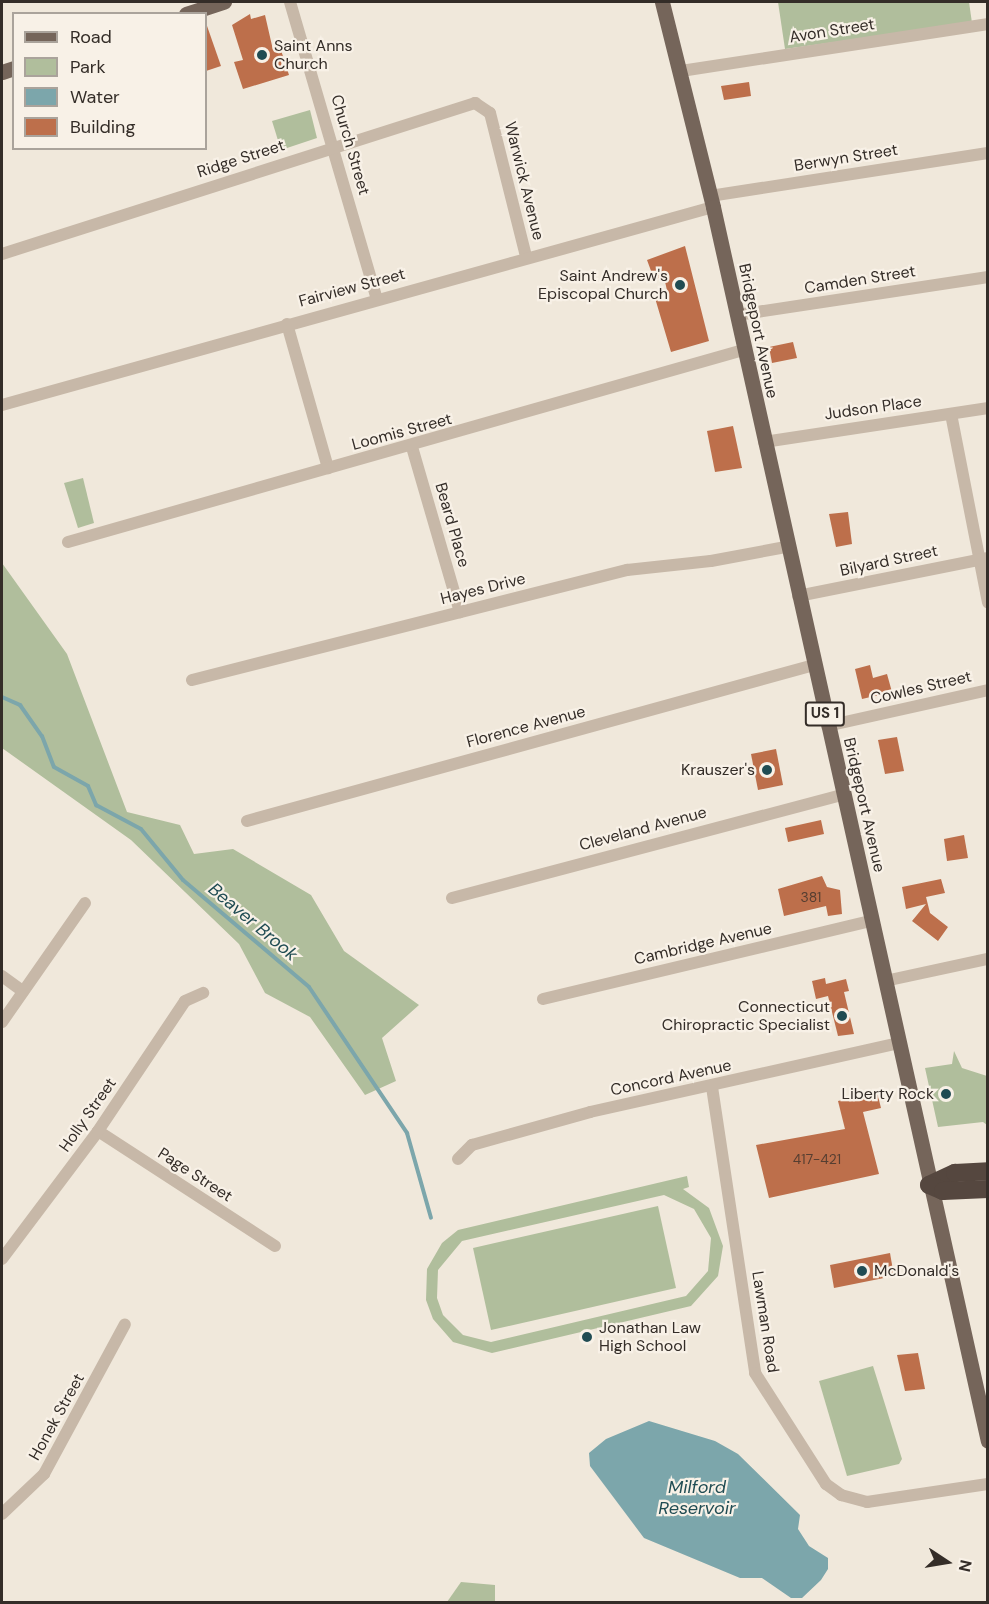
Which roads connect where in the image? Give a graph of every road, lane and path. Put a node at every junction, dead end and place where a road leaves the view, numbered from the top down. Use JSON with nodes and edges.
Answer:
{"nodes":[{"id":1,"x":224,"y":2,"type":"edge"},
{"id":2,"x":290,"y":2,"type":"edge"},
{"id":3,"x":662,"y":2,"type":"edge"},
{"id":4,"x":192,"y":12,"type":"edge"},
{"id":5,"x":987,"y":24,"type":"edge"},
{"id":6,"x":681,"y":71,"type":"junction"},
{"id":7,"x":490,"y":113,"type":"joint"},
{"id":8,"x":334,"y":146,"type":"junction"},
{"id":9,"x":987,"y":153,"type":"edge"},
{"id":10,"x":711,"y":201,"type":"junction"},
{"id":11,"x":2,"y":254,"type":"edge"},
{"id":12,"x":526,"y":256,"type":"junction"},
{"id":13,"x":987,"y":277,"type":"edge"},
{"id":14,"x":377,"y":299,"type":"junction"},
{"id":15,"x":737,"y":315,"type":"junction"},
{"id":16,"x":287,"y":324,"type":"junction"},
{"id":17,"x":743,"y":350,"type":"junction"},
{"id":18,"x":2,"y":405,"type":"edge"},
{"id":19,"x":987,"y":408,"type":"edge"},
{"id":20,"x":951,"y":414,"type":"junction"},
{"id":21,"x":764,"y":441,"type":"junction"},
{"id":22,"x":412,"y":447,"type":"junction"},
{"id":23,"x":327,"y":468,"type":"junction"},
{"id":24,"x":68,"y":542,"type":"dead end"},
{"id":25,"x":786,"y":547,"type":"junction"},
{"id":26,"x":983,"y":559,"type":"edge"},
{"id":27,"x":798,"y":596,"type":"junction"},
{"id":28,"x":987,"y":602,"type":"edge"},
{"id":29,"x":460,"y":612,"type":"junction"},
{"id":30,"x":814,"y":665,"type":"junction"},
{"id":31,"x":192,"y":680,"type":"dead end"},
{"id":32,"x":987,"y":690,"type":"edge"},
{"id":33,"x":827,"y":726,"type":"junction"},
{"id":34,"x":843,"y":795,"type":"junction"},
{"id":35,"x":247,"y":821,"type":"dead end"},
{"id":36,"x":452,"y":898,"type":"dead end"},
{"id":37,"x":85,"y":903,"type":"dead end"},
{"id":38,"x":871,"y":921,"type":"junction"},
{"id":39,"x":987,"y":959,"type":"edge"},
{"id":40,"x":2,"y":976,"type":"edge"},
{"id":41,"x":885,"y":981,"type":"junction"},
{"id":42,"x":22,"y":991,"type":"junction"},
{"id":43,"x":203,"y":993,"type":"dead end"},
{"id":44,"x":543,"y":999,"type":"dead end"},
{"id":45,"x":2,"y":1022,"type":"edge"},
{"id":46,"x":898,"y":1043,"type":"junction"},
{"id":47,"x":712,"y":1087,"type":"junction"},
{"id":48,"x":98,"y":1131,"type":"junction"},
{"id":49,"x":458,"y":1159,"type":"dead end"},
{"id":50,"x":987,"y":1171,"type":"edge"},
{"id":51,"x":928,"y":1185,"type":"junction"},
{"id":52,"x":987,"y":1189,"type":"edge"},
{"id":53,"x":275,"y":1246,"type":"dead end"},
{"id":54,"x":2,"y":1259,"type":"edge"},
{"id":55,"x":125,"y":1324,"type":"dead end"},
{"id":56,"x":987,"y":1441,"type":"edge"},
{"id":57,"x":987,"y":1484,"type":"edge"},
{"id":58,"x":2,"y":1514,"type":"edge"}],
"edges":[{"from":1,"to":4,"type":"main road"},
{"from":2,"to":8,"type":"street","name":"Church Street"},
{"from":3,"to":6,"type":"main road","name":"Bridgeport Avenue","number":"US 1"},
{"from":5,"to":6,"type":"street","name":"Avon Street"},
{"from":6,"to":10,"type":"main road","name":"Bridgeport Avenue","number":"US 1"},
{"from":7,"to":8,"type":"street","name":"Ridge Street"},
{"from":7,"to":12,"type":"street","name":"Warwick Avenue"},
{"from":8,"to":11,"type":"street","name":"Ridge Street"},
{"from":8,"to":14,"type":"street","name":"Church Street"},
{"from":9,"to":10,"type":"street","name":"Berwyn Street"},
{"from":10,"to":12,"type":"street","name":"Fairview Street"},
{"from":10,"to":15,"type":"main road","name":"Bridgeport Avenue","number":"US 1"},
{"from":12,"to":14,"type":"street","name":"Fairview Street"},
{"from":13,"to":15,"type":"street","name":"Camden Street"},
{"from":14,"to":16,"type":"street","name":"Fairview Street"},
{"from":15,"to":17,"type":"main road","name":"Bridgeport Avenue","number":"US 1"},
{"from":16,"to":18,"type":"street","name":"Fairview Street"},
{"from":16,"to":23,"type":"street"},
{"from":17,"to":21,"type":"main road","name":"Bridgeport Avenue","number":"US 1"},
{"from":17,"to":22,"type":"street","name":"Loomis Street"},
{"from":19,"to":20,"type":"street","name":"Judson Place"},
{"from":20,"to":21,"type":"street","name":"Judson Place"},
{"from":20,"to":26,"type":"street"},
{"from":21,"to":25,"type":"main road","name":"Bridgeport Avenue","number":"US 1"},
{"from":22,"to":23,"type":"street","name":"Loomis Street"},
{"from":22,"to":29,"type":"street","name":"Beard Place"},
{"from":23,"to":24,"type":"street","name":"Loomis Street"},
{"from":25,"to":27,"type":"main road","name":"Bridgeport Avenue","number":"US 1"},
{"from":25,"to":29,"type":"street","name":"Hayes Drive"},
{"from":26,"to":27,"type":"street","name":"Bilyard Street"},
{"from":26,"to":28,"type":"street"},
{"from":27,"to":30,"type":"main road","name":"Bridgeport Avenue","number":"US 1"},
{"from":29,"to":31,"type":"street","name":"Hayes Drive"},
{"from":30,"to":33,"type":"main road","name":"Bridgeport Avenue","number":"US 1"},
{"from":30,"to":35,"type":"street","name":"Florence Avenue"},
{"from":32,"to":33,"type":"street","name":"Cowles Street"},
{"from":33,"to":34,"type":"main road","name":"Bridgeport Avenue","number":"US 1"},
{"from":34,"to":36,"type":"street","name":"Cleveland Avenue"},
{"from":34,"to":38,"type":"main road","name":"Bridgeport Avenue","number":"US 1"},
{"from":37,"to":42,"type":"street"},
{"from":38,"to":41,"type":"main road","name":"Bridgeport Avenue","number":"US 1"},
{"from":38,"to":44,"type":"street","name":"Cambridge Avenue"},
{"from":39,"to":41,"type":"street"},
{"from":40,"to":42,"type":"street"},
{"from":41,"to":46,"type":"main road","name":"Bridgeport Avenue","number":"US 1"},
{"from":42,"to":45,"type":"street"},
{"from":43,"to":48,"type":"street","name":"Holly Street"},
{"from":46,"to":47,"type":"street","name":"Concord Avenue"},
{"from":46,"to":51,"type":"main road","name":"Bridgeport Avenue","number":"US 1"},
{"from":47,"to":49,"type":"street","name":"Concord Avenue"},
{"from":47,"to":57,"type":"street","name":"Lawman Road"},
{"from":48,"to":53,"type":"street","name":"Page Street"},
{"from":48,"to":54,"type":"street","name":"Holly Street"},
{"from":50,"to":51,"type":"highway"},
{"from":51,"to":52,"type":"highway"},
{"from":51,"to":56,"type":"main road","name":"Bridgeport Avenue","number":"US 1"},
{"from":55,"to":58,"type":"street","name":"Honek Street"}]}
